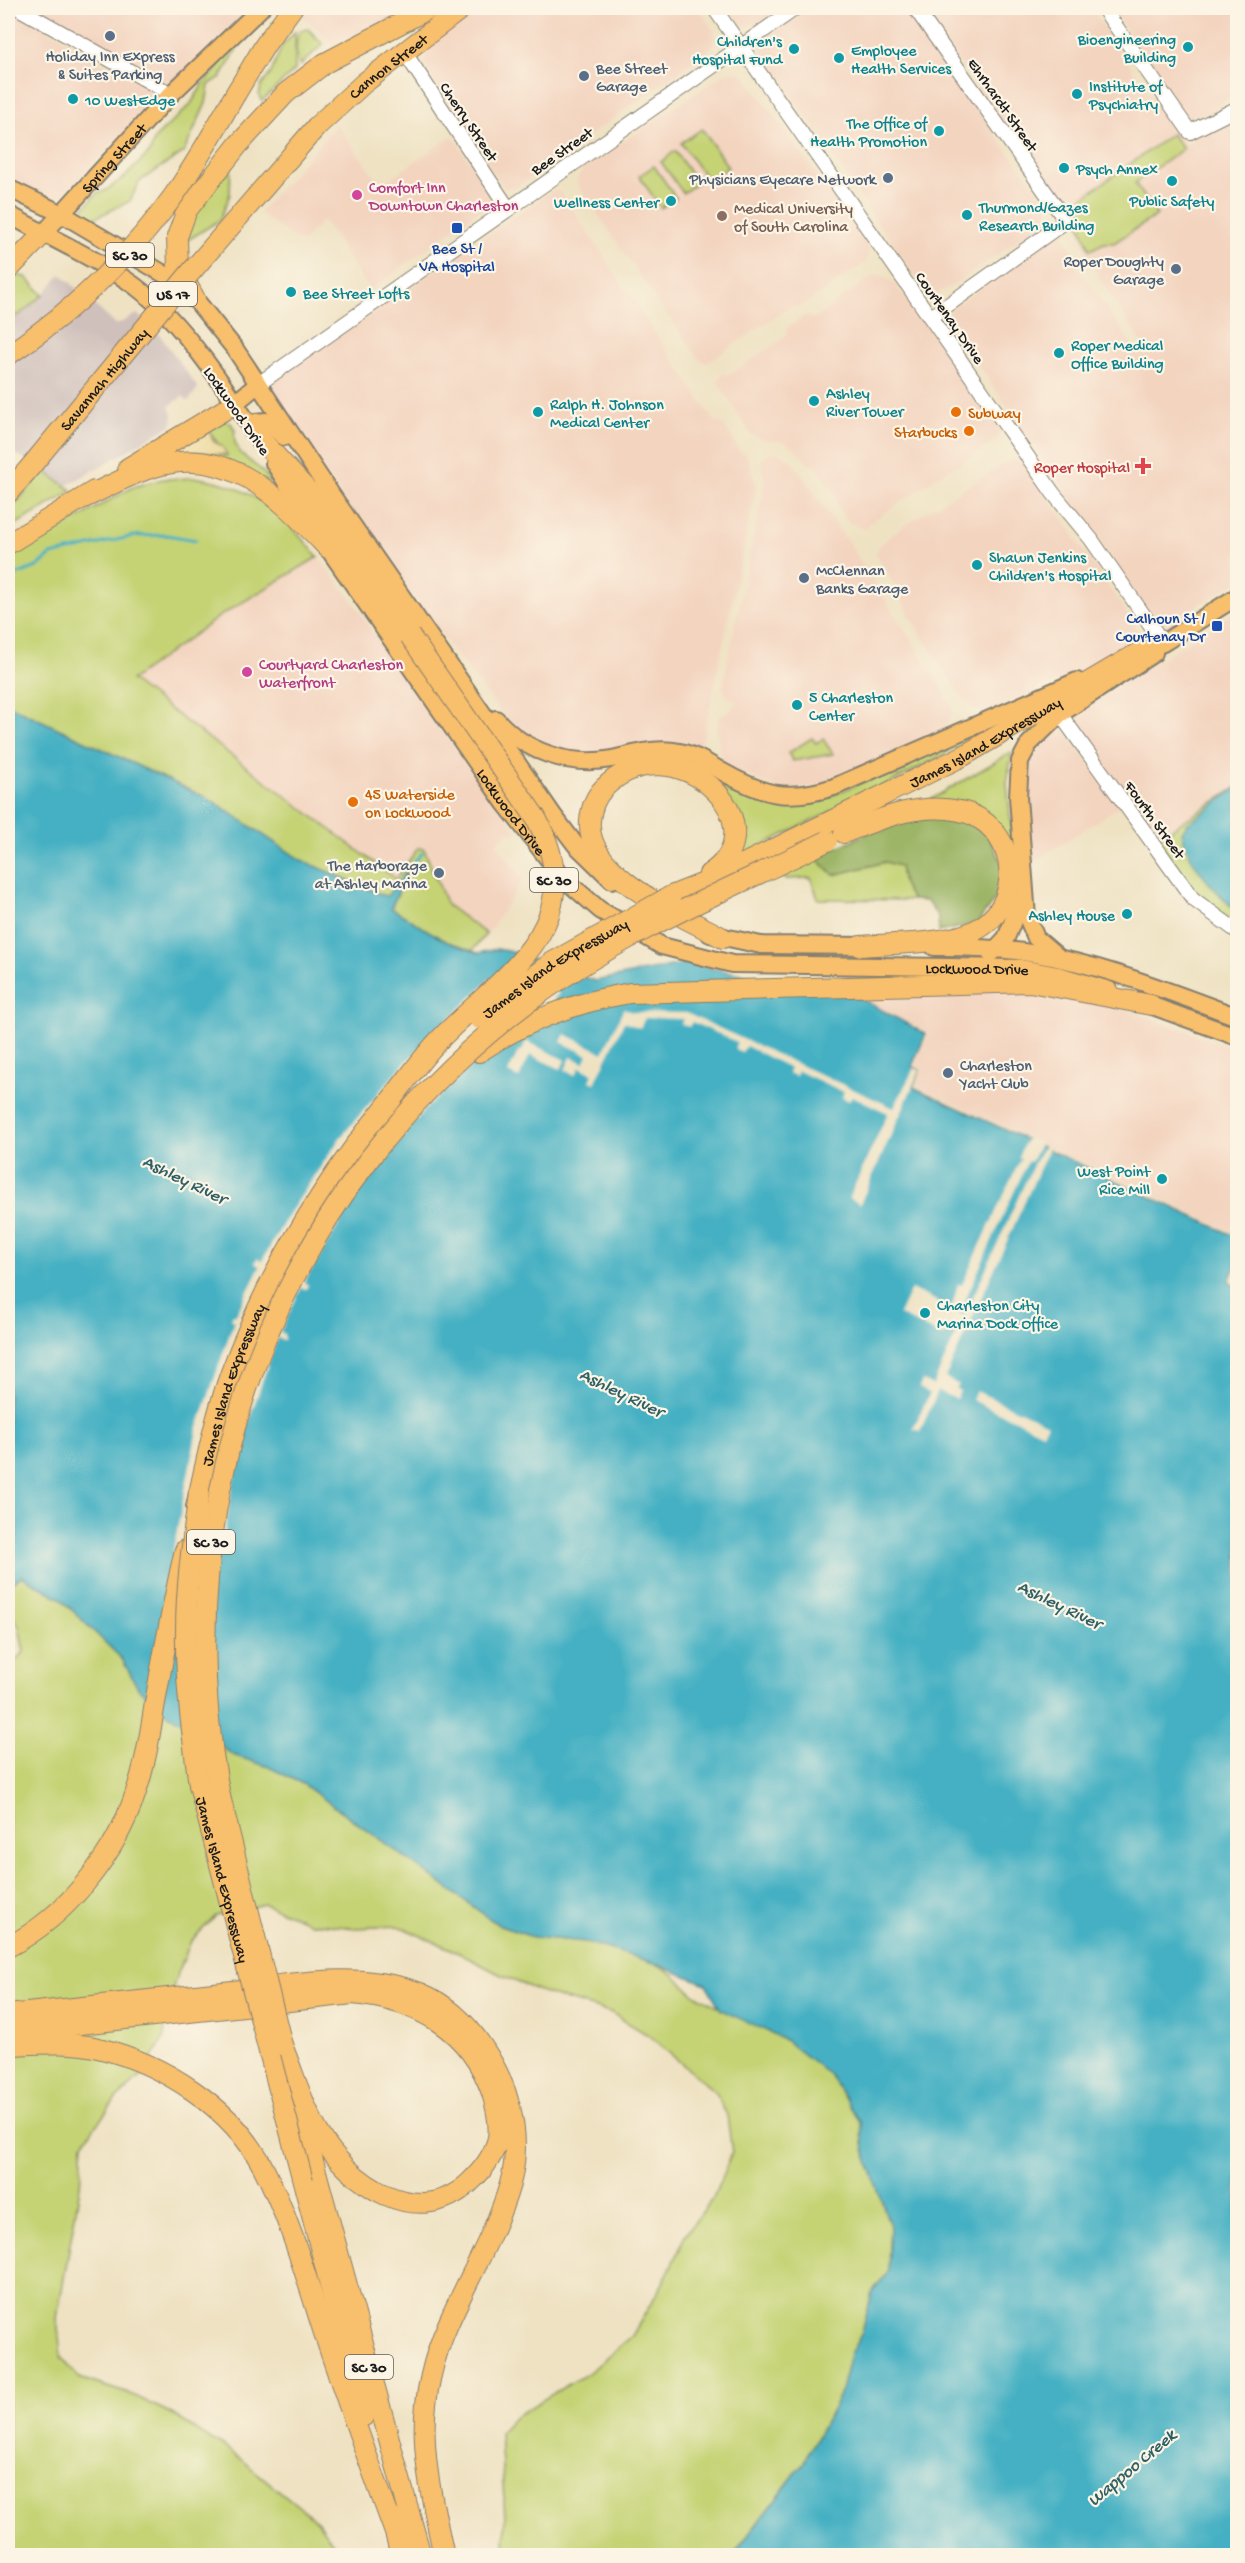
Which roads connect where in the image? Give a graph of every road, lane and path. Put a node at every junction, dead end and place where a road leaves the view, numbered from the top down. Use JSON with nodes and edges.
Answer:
{"nodes":[{"id":1,"x":18,"y":8,"type":"edge"},
{"id":2,"x":261,"y":8,"type":"edge"},
{"id":3,"x":292,"y":8,"type":"edge"},
{"id":4,"x":430,"y":8,"type":"edge"},
{"id":5,"x":462,"y":8,"type":"edge"},
{"id":6,"x":714,"y":8,"type":"edge"},
{"id":7,"x":796,"y":8,"type":"edge"},
{"id":8,"x":915,"y":8,"type":"edge"},
{"id":9,"x":1103,"y":8,"type":"edge"},
{"id":10,"x":741,"y":46,"type":"junction"},
{"id":11,"x":405,"y":53,"type":"junction"},
{"id":12,"x":171,"y":94,"type":"junction"},
{"id":13,"x":1238,"y":108,"type":"edge"},
{"id":14,"x":317,"y":126,"type":"joint"},
{"id":15,"x":8,"y":188,"type":"edge"},
{"id":16,"x":508,"y":208,"type":"junction"},
{"id":17,"x":8,"y":214,"type":"edge"},
{"id":18,"x":62,"y":214,"type":"junction"},
{"id":19,"x":43,"y":234,"type":"junction"},
{"id":20,"x":8,"y":270,"type":"edge"},
{"id":21,"x":195,"y":299,"type":"junction"},
{"id":22,"x":931,"y":317,"type":"junction"},
{"id":23,"x":8,"y":355,"type":"edge"},
{"id":24,"x":257,"y":385,"type":"junction"},
{"id":25,"x":234,"y":404,"type":"junction"},
{"id":26,"x":254,"y":432,"type":"junction"},
{"id":27,"x":8,"y":493,"type":"edge"},
{"id":28,"x":333,"y":496,"type":"junction"},
{"id":29,"x":84,"y":498,"type":"junction"},
{"id":30,"x":8,"y":544,"type":"edge"},
{"id":31,"x":328,"y":548,"type":"junction"},
{"id":32,"x":1238,"y":596,"type":"edge"},
{"id":33,"x":1163,"y":643,"type":"junction"},
{"id":34,"x":1138,"y":653,"type":"junction"},
{"id":35,"x":454,"y":671,"type":"junction"},
{"id":36,"x":1060,"y":714,"type":"junction"},
{"id":37,"x":831,"y":834,"type":"junction"},
{"id":38,"x":1024,"y":892,"type":"junction"},
{"id":39,"x":670,"y":896,"type":"junction"},
{"id":40,"x":1238,"y":932,"type":"edge"},
{"id":41,"x":723,"y":938,"type":"junction"},
{"id":42,"x":914,"y":944,"type":"junction"},
{"id":43,"x":860,"y":946,"type":"joint"},
{"id":44,"x":998,"y":949,"type":"junction"},
{"id":45,"x":1059,"y":958,"type":"junction"},
{"id":46,"x":970,"y":966,"type":"junction"},
{"id":47,"x":914,"y":975,"type":"junction"},
{"id":48,"x":1151,"y":1005,"type":"junction"},
{"id":49,"x":1238,"y":1017,"type":"edge"},
{"id":50,"x":1238,"y":1037,"type":"edge"},
{"id":51,"x":429,"y":1088,"type":"junction"},
{"id":52,"x":387,"y":1105,"type":"junction"},
{"id":53,"x":199,"y":1492,"type":"junction"},
{"id":54,"x":8,"y":1947,"type":"edge"},
{"id":55,"x":8,"y":2015,"type":"edge"},
{"id":56,"x":8,"y":2032,"type":"edge"},
{"id":57,"x":8,"y":2045,"type":"edge"},
{"id":58,"x":282,"y":2045,"type":"junction"},
{"id":59,"x":394,"y":2530,"type":"junction"},
{"id":60,"x":401,"y":2556,"type":"edge"},
{"id":61,"x":421,"y":2556,"type":"edge"},
{"id":62,"x":444,"y":2556,"type":"edge"}],
"edges":[{"from":1,"to":12,"type":"street"},
{"from":2,"to":12,"type":"main road","name":"Spring Street"},
{"from":3,"to":23,"type":"highway","bridge":true},
{"from":4,"to":21,"type":"highway"},
{"from":5,"to":11,"type":"highway","name":"Cannon Street","number":"US 17"},
{"from":6,"to":10,"type":"street","name":"Courtenay Drive"},
{"from":7,"to":10,"type":"street","name":"Bee Street"},
{"from":8,"to":22,"type":"street","name":"Ehrhardt Street"},
{"from":9,"to":13,"type":"street"},
{"from":10,"to":16,"type":"street","name":"Bee Street"},
{"from":10,"to":22,"type":"street","name":"Courtenay Drive"},
{"from":11,"to":14,"type":"highway","name":"Cannon Street","number":"US 17"},
{"from":11,"to":16,"type":"street","name":"Cherry Street"},
{"from":12,"to":18,"type":"main road","name":"Spring Street"},
{"from":14,"to":27,"type":"highway","name":"Savannah Highway","number":"US 17","bridge":true},
{"from":15,"to":18,"type":"main road","name":"Lockwood Drive"},
{"from":16,"to":24,"type":"street","name":"Bee Street"},
{"from":17,"to":19,"type":"main road","name":"Lockwood Drive"},
{"from":18,"to":19,"type":"main road","name":"Spring Street"},
{"from":18,"to":21,"type":"main road","name":"Lockwood Drive","number":"SC 30"},
{"from":19,"to":20,"type":"highway"},
{"from":19,"to":25,"type":"main road","name":"Lockwood Drive","number":"SC 30"},
{"from":21,"to":24,"type":"main road","name":"Lockwood Drive","number":"SC 30"},
{"from":22,"to":33,"type":"street","name":"Courtenay Drive"},
{"from":24,"to":25,"type":"main road"},
{"from":24,"to":28,"type":"main road","name":"Lockwood Drive","number":"SC 30"},
{"from":25,"to":26,"type":"main road","name":"Lockwood Drive","number":"SC 30"},
{"from":25,"to":29,"type":"highway"},
{"from":26,"to":28,"type":"main road"},
{"from":26,"to":31,"type":"main road","name":"Lockwood Drive","number":"SC 30"},
{"from":26,"to":52,"type":"highway","number":"SC 30","bridge":true},
{"from":28,"to":35,"type":"main road","name":"Lockwood Drive","number":"SC 30"},
{"from":29,"to":30,"type":"highway"},
{"from":29,"to":31,"type":"highway"},
{"from":31,"to":47,"type":"main road","name":"Lockwood Drive","number":"SC 30","bridge":true},
{"from":32,"to":33,"type":"main road"},
{"from":33,"to":34,"type":"main road"},
{"from":33,"to":36,"type":"main road"},
{"from":34,"to":35,"type":"main road"},
{"from":34,"to":37,"type":"highway","name":"James Island Expressway","number":"SC 30"},
{"from":35,"to":41,"type":"main road","name":"Lockwood Drive","number":"SC 30","bridge":true},
{"from":36,"to":37,"type":"highway","name":"James Island Expressway","number":"SC 30"},
{"from":36,"to":38,"type":"main road"},
{"from":36,"to":40,"type":"street","name":"Fourth Street"},
{"from":37,"to":39,"type":"highway","name":"James Island Expressway","number":"SC 30"},
{"from":37,"to":42,"type":"highway","number":"SC 30"},
{"from":37,"to":51,"type":"highway","name":"James Island Expressway","number":"SC 30","bridge":true},
{"from":38,"to":44,"type":"main road"},
{"from":38,"to":45,"type":"main road"},
{"from":39,"to":41,"type":"highway","bridge":true},
{"from":39,"to":52,"type":"highway","name":"James Island Expressway","number":"SC 30","bridge":true},
{"from":41,"to":43,"type":"main road","name":"Lockwood Drive","number":"SC 30"},
{"from":42,"to":43,"type":"highway"},
{"from":42,"to":44,"type":"main road","name":"Lockwood Drive"},
{"from":44,"to":45,"type":"main road","name":"Lockwood Drive"},
{"from":44,"to":46,"type":"main road"},
{"from":45,"to":49,"type":"main road","name":"Lockwood Drive"},
{"from":46,"to":47,"type":"main road","name":"Lockwood Drive"},
{"from":46,"to":48,"type":"main road","name":"Lockwood Drive"},
{"from":47,"to":48,"type":"highway"},
{"from":47,"to":51,"type":"highway","bridge":true},
{"from":48,"to":50,"type":"main road","name":"Lockwood Drive"},
{"from":51,"to":58,"type":"highway","name":"James Island Expressway","number":"SC 30","bridge":true},
{"from":52,"to":53,"type":"highway","name":"James Island Expressway","number":"SC 30"},
{"from":53,"to":54,"type":"highway","bridge":true},
{"from":53,"to":59,"type":"highway","name":"James Island Expressway","number":"SC 30","bridge":true},
{"from":55,"to":62,"type":"highway","bridge":true},
{"from":56,"to":58,"type":"highway","bridge":true},
{"from":57,"to":59,"type":"highway"},
{"from":58,"to":61,"type":"highway","name":"James Island Expressway","number":"SC 30"},
{"from":59,"to":60,"type":"highway","name":"James Island Expressway","number":"SC 30"}]}
